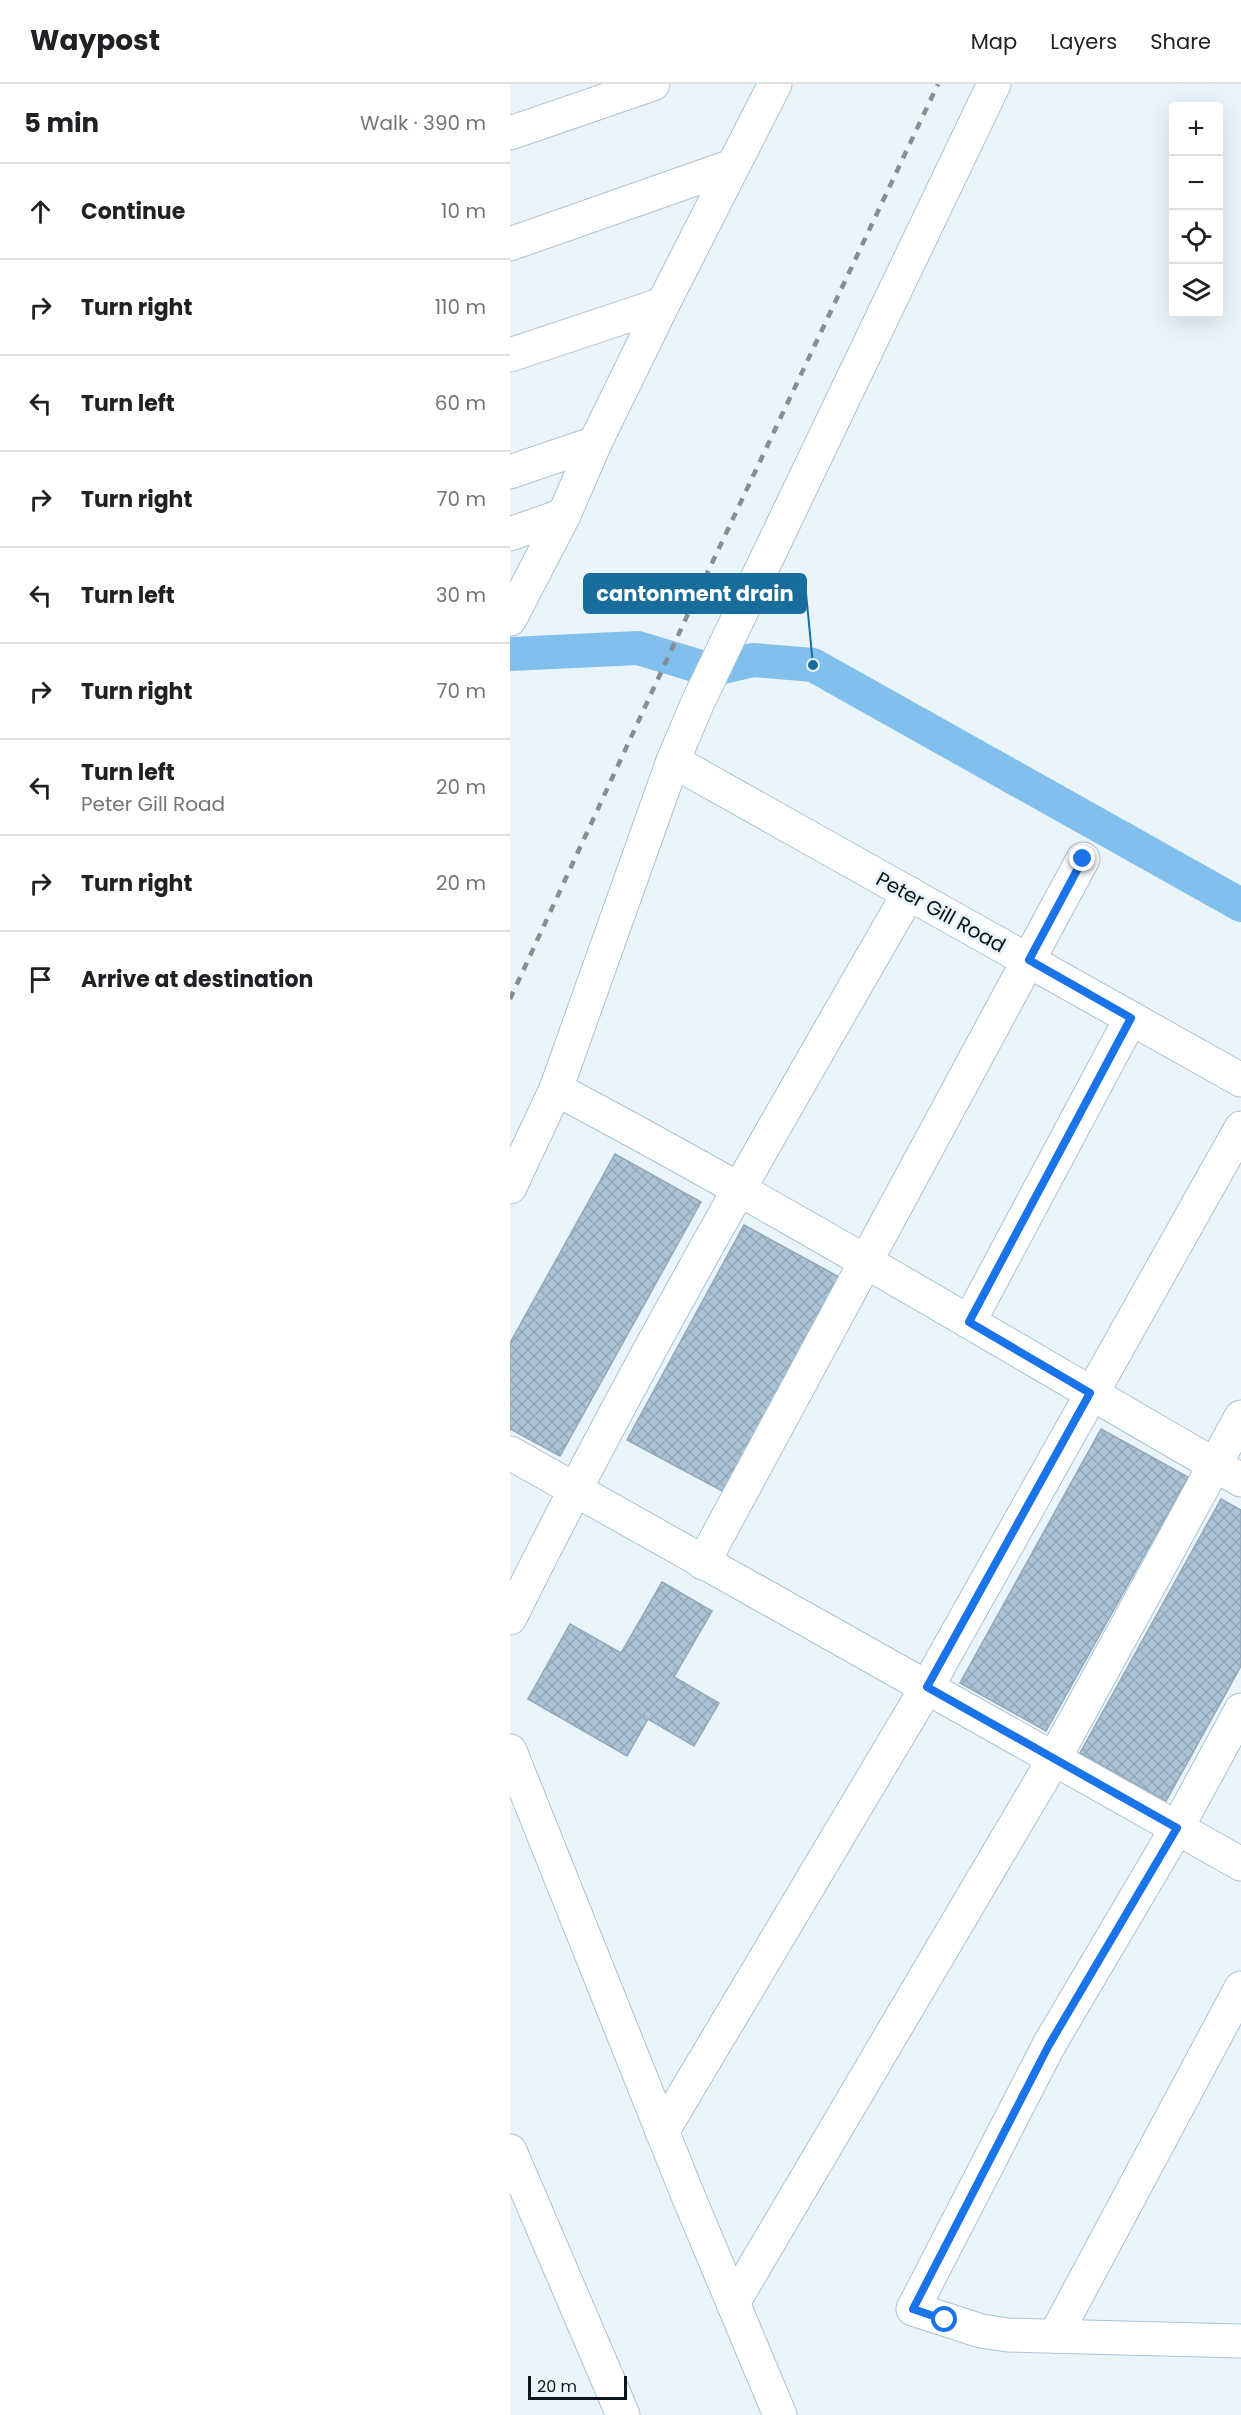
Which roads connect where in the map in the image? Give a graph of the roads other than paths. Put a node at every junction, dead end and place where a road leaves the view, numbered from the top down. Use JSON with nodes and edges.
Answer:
{"nodes":[{"id":1,"x":653,"y":84,"type":"edge"},
{"id":2,"x":775,"y":84,"type":"edge"},
{"id":3,"x":994,"y":84,"type":"edge"},
{"id":4,"x":510,"y":133,"type":"edge"},
{"id":5,"x":732,"y":166,"type":"junction"},
{"id":6,"x":510,"y":244,"type":"edge"},
{"id":7,"x":663,"y":304,"type":"junction"},
{"id":8,"x":510,"y":355,"type":"edge"},
{"id":9,"x":595,"y":443,"type":"junction"},
{"id":10,"x":510,"y":472,"type":"edge"},
{"id":11,"x":564,"y":515,"type":"junction"},
{"id":12,"x":510,"y":534,"type":"edge"},
{"id":13,"x":514,"y":604,"type":"edge"},
{"id":14,"x":673,"y":761,"type":"junction"},
{"id":15,"x":1083,"y":859,"type":"dead end"},
{"id":16,"x":909,"y":893,"type":"junction"},
{"id":17,"x":1029,"y":960,"type":"junction"},
{"id":18,"x":1131,"y":1018,"type":"junction"},
{"id":19,"x":1241,"y":1080,"type":"edge"},
{"id":20,"x":556,"y":1089,"type":"junction"},
{"id":21,"x":1241,"y":1128,"type":"edge"},
{"id":22,"x":510,"y":1187,"type":"edge"},
{"id":23,"x":738,"y":1189,"type":"junction"},
{"id":24,"x":866,"y":1262,"type":"junction"},
{"id":25,"x":969,"y":1322,"type":"junction"},
{"id":26,"x":1090,"y":1393,"type":"junction"},
{"id":27,"x":1241,"y":1417,"type":"edge"},
{"id":28,"x":510,"y":1453,"type":"edge"},
{"id":29,"x":1228,"y":1472,"type":"edge"},
{"id":30,"x":574,"y":1489,"type":"junction"},
{"id":31,"x":703,"y":1563,"type":"junction"},
{"id":32,"x":510,"y":1618,"type":"edge"},
{"id":33,"x":927,"y":1687,"type":"junction"},
{"id":34,"x":1241,"y":1710,"type":"edge"},
{"id":35,"x":510,"y":1751,"type":"edge"},
{"id":36,"x":1054,"y":1759,"type":"junction"},
{"id":37,"x":1177,"y":1828,"type":"junction"},
{"id":38,"x":1241,"y":1864,"type":"edge"},
{"id":39,"x":1241,"y":1988,"type":"edge"},
{"id":40,"x":662,"y":2132,"type":"junction"},
{"id":41,"x":510,"y":2151,"type":"edge"},
{"id":42,"x":733,"y":2303,"type":"junction"},
{"id":43,"x":1237,"y":2333,"type":"edge"},
{"id":44,"x":1055,"y":2336,"type":"junction"},
{"id":45,"x":623,"y":2415,"type":"edge"},
{"id":46,"x":780,"y":2415,"type":"edge"}],
"edges":[{"from":1,"to":4,"type":"street"},
{"from":2,"to":5,"type":"street"},
{"from":3,"to":14,"type":"street"},
{"from":5,"to":6,"type":"street"},
{"from":5,"to":7,"type":"street"},
{"from":7,"to":8,"type":"street"},
{"from":7,"to":9,"type":"street"},
{"from":9,"to":10,"type":"street"},
{"from":9,"to":11,"type":"street"},
{"from":11,"to":12,"type":"street"},
{"from":11,"to":13,"type":"street"},
{"from":14,"to":16,"type":"street","name":"Peter Gill Road"},
{"from":14,"to":20,"type":"street"},
{"from":15,"to":17,"type":"street"},
{"from":16,"to":17,"type":"street","name":"Peter Gill Road"},
{"from":16,"to":23,"type":"street"},
{"from":17,"to":18,"type":"street","name":"Peter Gill Road"},
{"from":17,"to":24,"type":"street"},
{"from":18,"to":19,"type":"street","name":"Peter Gill Road"},
{"from":18,"to":25,"type":"street"},
{"from":20,"to":22,"type":"street"},
{"from":20,"to":23,"type":"street"},
{"from":21,"to":26,"type":"street"},
{"from":23,"to":24,"type":"street"},
{"from":23,"to":30,"type":"street"},
{"from":24,"to":25,"type":"street"},
{"from":24,"to":31,"type":"street"},
{"from":25,"to":26,"type":"street"},
{"from":26,"to":29,"type":"street"},
{"from":26,"to":33,"type":"street"},
{"from":27,"to":29,"type":"street"},
{"from":28,"to":30,"type":"street"},
{"from":29,"to":36,"type":"street"},
{"from":30,"to":31,"type":"street"},
{"from":30,"to":32,"type":"street"},
{"from":31,"to":33,"type":"street"},
{"from":33,"to":36,"type":"street"},
{"from":33,"to":40,"type":"street"},
{"from":34,"to":37,"type":"street"},
{"from":35,"to":40,"type":"street"},
{"from":36,"to":37,"type":"street"},
{"from":36,"to":42,"type":"street"},
{"from":37,"to":38,"type":"street"},
{"from":37,"to":44,"type":"street"},
{"from":39,"to":44,"type":"street"},
{"from":40,"to":42,"type":"street"},
{"from":41,"to":45,"type":"street"},
{"from":42,"to":46,"type":"street"},
{"from":43,"to":44,"type":"street"}]}
